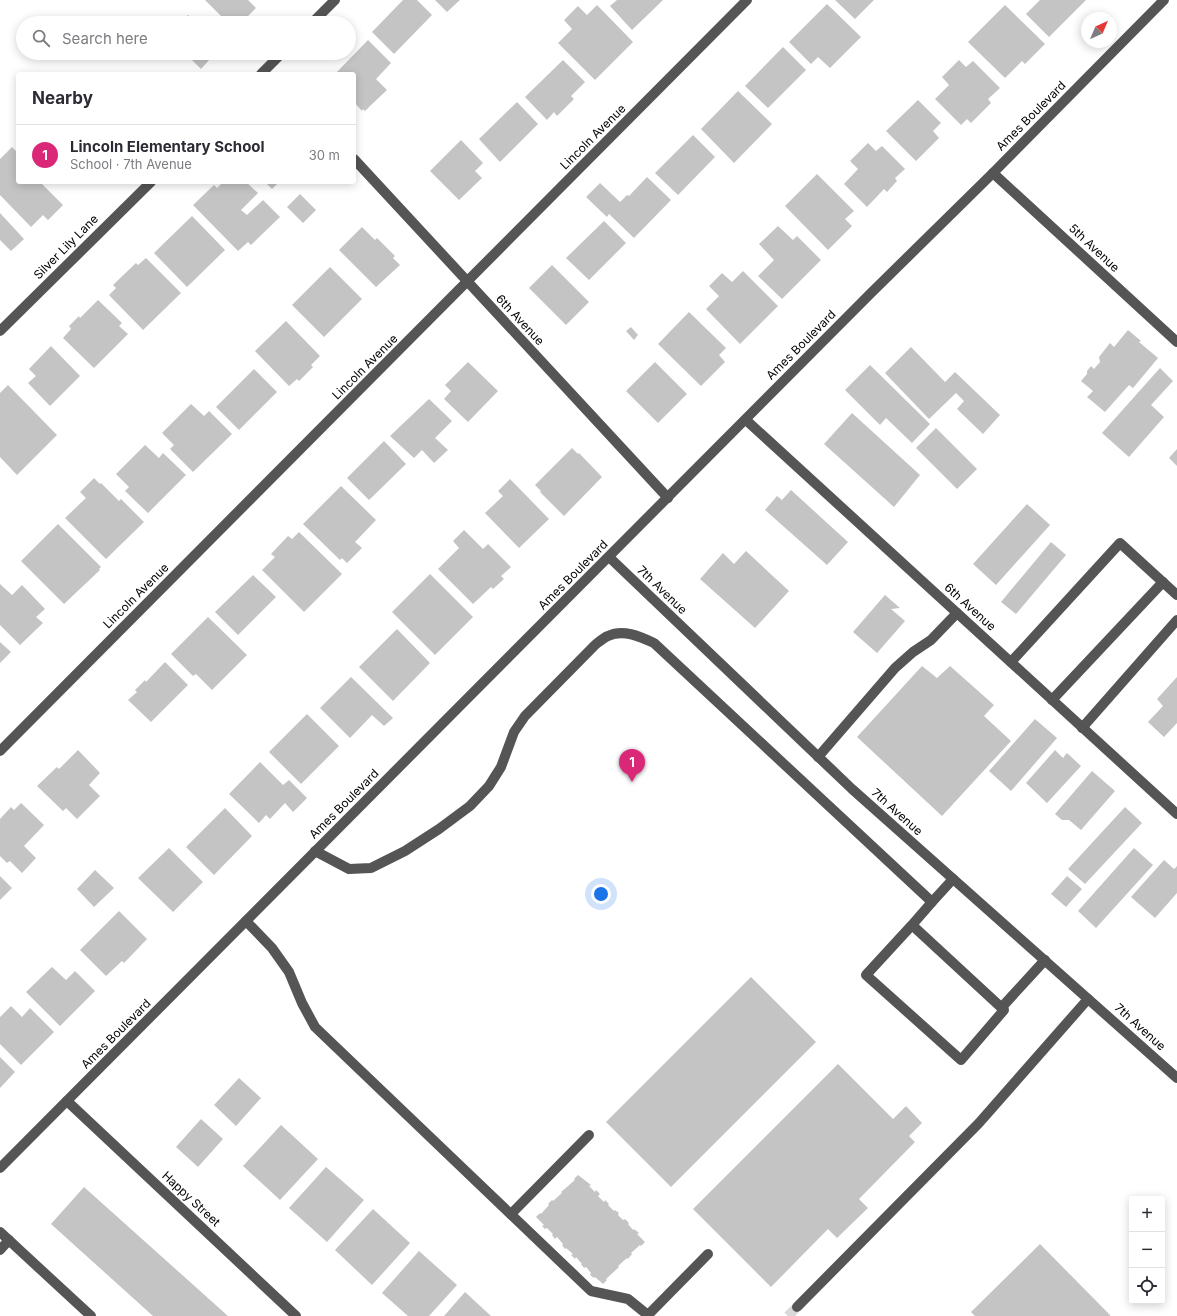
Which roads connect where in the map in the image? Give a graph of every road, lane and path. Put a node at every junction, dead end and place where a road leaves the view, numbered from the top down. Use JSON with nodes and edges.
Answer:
{"nodes":[{"id":1,"x":335,"y":0,"type":"edge"},
{"id":2,"x":747,"y":0,"type":"edge"},
{"id":3,"x":1164,"y":0,"type":"edge"},
{"id":4,"x":319,"y":16,"type":"edge"},
{"id":5,"x":275,"y":60,"type":"edge"},
{"id":6,"x":269,"y":66,"type":"junction"},
{"id":7,"x":262,"y":72,"type":"edge"},
{"id":8,"x":274,"y":72,"type":"edge"},
{"id":9,"x":356,"y":161,"type":"edge"},
{"id":10,"x":993,"y":173,"type":"junction"},
{"id":11,"x":149,"y":184,"type":"edge"},
{"id":12,"x":467,"y":283,"type":"junction"},
{"id":13,"x":0,"y":331,"type":"edge"},
{"id":14,"x":1177,"y":342,"type":"edge"},
{"id":15,"x":746,"y":420,"type":"junction"},
{"id":16,"x":668,"y":498,"type":"junction"},
{"id":17,"x":609,"y":557,"type":"junction"},
{"id":18,"x":1163,"y":582,"type":"junction"},
{"id":19,"x":1177,"y":595,"type":"edge"},
{"id":20,"x":957,"y":613,"type":"junction"},
{"id":21,"x":1177,"y":620,"type":"edge"},
{"id":22,"x":1011,"y":662,"type":"junction"},
{"id":23,"x":1052,"y":700,"type":"junction"},
{"id":24,"x":1082,"y":728,"type":"junction"},
{"id":25,"x":0,"y":751,"type":"edge"},
{"id":26,"x":818,"y":757,"type":"junction"},
{"id":27,"x":1177,"y":814,"type":"edge"},
{"id":28,"x":315,"y":851,"type":"junction"},
{"id":29,"x":953,"y":879,"type":"junction"},
{"id":30,"x":932,"y":902,"type":"junction"},
{"id":31,"x":246,"y":920,"type":"junction"},
{"id":32,"x":912,"y":925,"type":"junction"},
{"id":33,"x":1045,"y":960,"type":"junction"},
{"id":34,"x":1088,"y":999,"type":"junction"},
{"id":35,"x":1002,"y":1007,"type":"junction"},
{"id":36,"x":1177,"y":1078,"type":"edge"},
{"id":37,"x":67,"y":1100,"type":"junction"},
{"id":38,"x":589,"y":1135,"type":"dead end"},
{"id":39,"x":0,"y":1168,"type":"edge"},
{"id":40,"x":510,"y":1214,"type":"junction"},
{"id":41,"x":0,"y":1232,"type":"edge"},
{"id":42,"x":9,"y":1240,"type":"junction"},
{"id":43,"x":0,"y":1250,"type":"edge"},
{"id":44,"x":708,"y":1254,"type":"dead end"},
{"id":45,"x":797,"y":1308,"type":"tunnel mouth"},
{"id":46,"x":648,"y":1315,"type":"edge"},
{"id":47,"x":91,"y":1316,"type":"edge"},
{"id":48,"x":296,"y":1316,"type":"edge"}],
"edges":[{"from":1,"to":4,"type":"street"},
{"from":2,"to":12,"type":"street","name":"Lincoln Avenue"},
{"from":3,"to":10,"type":"street","name":"Ames Boulevard"},
{"from":5,"to":6,"type":"street"},
{"from":6,"to":7,"type":"street"},
{"from":6,"to":8,"type":"street"},
{"from":9,"to":12,"type":"street","name":"6th Avenue"},
{"from":10,"to":14,"type":"street","name":"5th Avenue"},
{"from":10,"to":15,"type":"street","name":"Ames Boulevard"},
{"from":11,"to":13,"type":"street","name":"Silver Lily Lane"},
{"from":12,"to":16,"type":"street","name":"6th Avenue"},
{"from":12,"to":25,"type":"street","name":"Lincoln Avenue"},
{"from":15,"to":16,"type":"street","name":"Ames Boulevard"},
{"from":15,"to":20,"type":"street","name":"6th Avenue"},
{"from":16,"to":17,"type":"street","name":"Ames Boulevard"},
{"from":17,"to":26,"type":"street","name":"7th Avenue"},
{"from":17,"to":28,"type":"street","name":"Ames Boulevard"},
{"from":18,"to":19,"type":"street"},
{"from":18,"to":22,"type":"street"},
{"from":18,"to":23,"type":"street"},
{"from":20,"to":22,"type":"street","name":"6th Avenue"},
{"from":20,"to":26,"type":"street"},
{"from":21,"to":24,"type":"street"},
{"from":22,"to":23,"type":"street","name":"6th Avenue"},
{"from":23,"to":24,"type":"street","name":"6th Avenue"},
{"from":24,"to":27,"type":"street","name":"6th Avenue"},
{"from":26,"to":29,"type":"street","name":"7th Avenue"},
{"from":28,"to":30,"type":"street"},
{"from":28,"to":31,"type":"street","name":"Ames Boulevard"},
{"from":29,"to":30,"type":"street"},
{"from":29,"to":33,"type":"street","name":"7th Avenue"},
{"from":30,"to":32,"type":"street"},
{"from":31,"to":37,"type":"street","name":"Ames Boulevard"},
{"from":31,"to":40,"type":"street"},
{"from":32,"to":35,"type":"street"},
{"from":32,"to":35,"type":"street"},
{"from":33,"to":34,"type":"street","name":"7th Avenue"},
{"from":33,"to":35,"type":"street"},
{"from":34,"to":36,"type":"street","name":"7th Avenue"},
{"from":34,"to":45,"type":"street"},
{"from":37,"to":39,"type":"street","name":"Ames Boulevard"},
{"from":37,"to":48,"type":"street","name":"Happy Street"},
{"from":38,"to":40,"type":"street"},
{"from":40,"to":46,"type":"street"},
{"from":41,"to":42,"type":"street"},
{"from":42,"to":43,"type":"street"},
{"from":42,"to":47,"type":"street"},
{"from":44,"to":46,"type":"street"}]}
